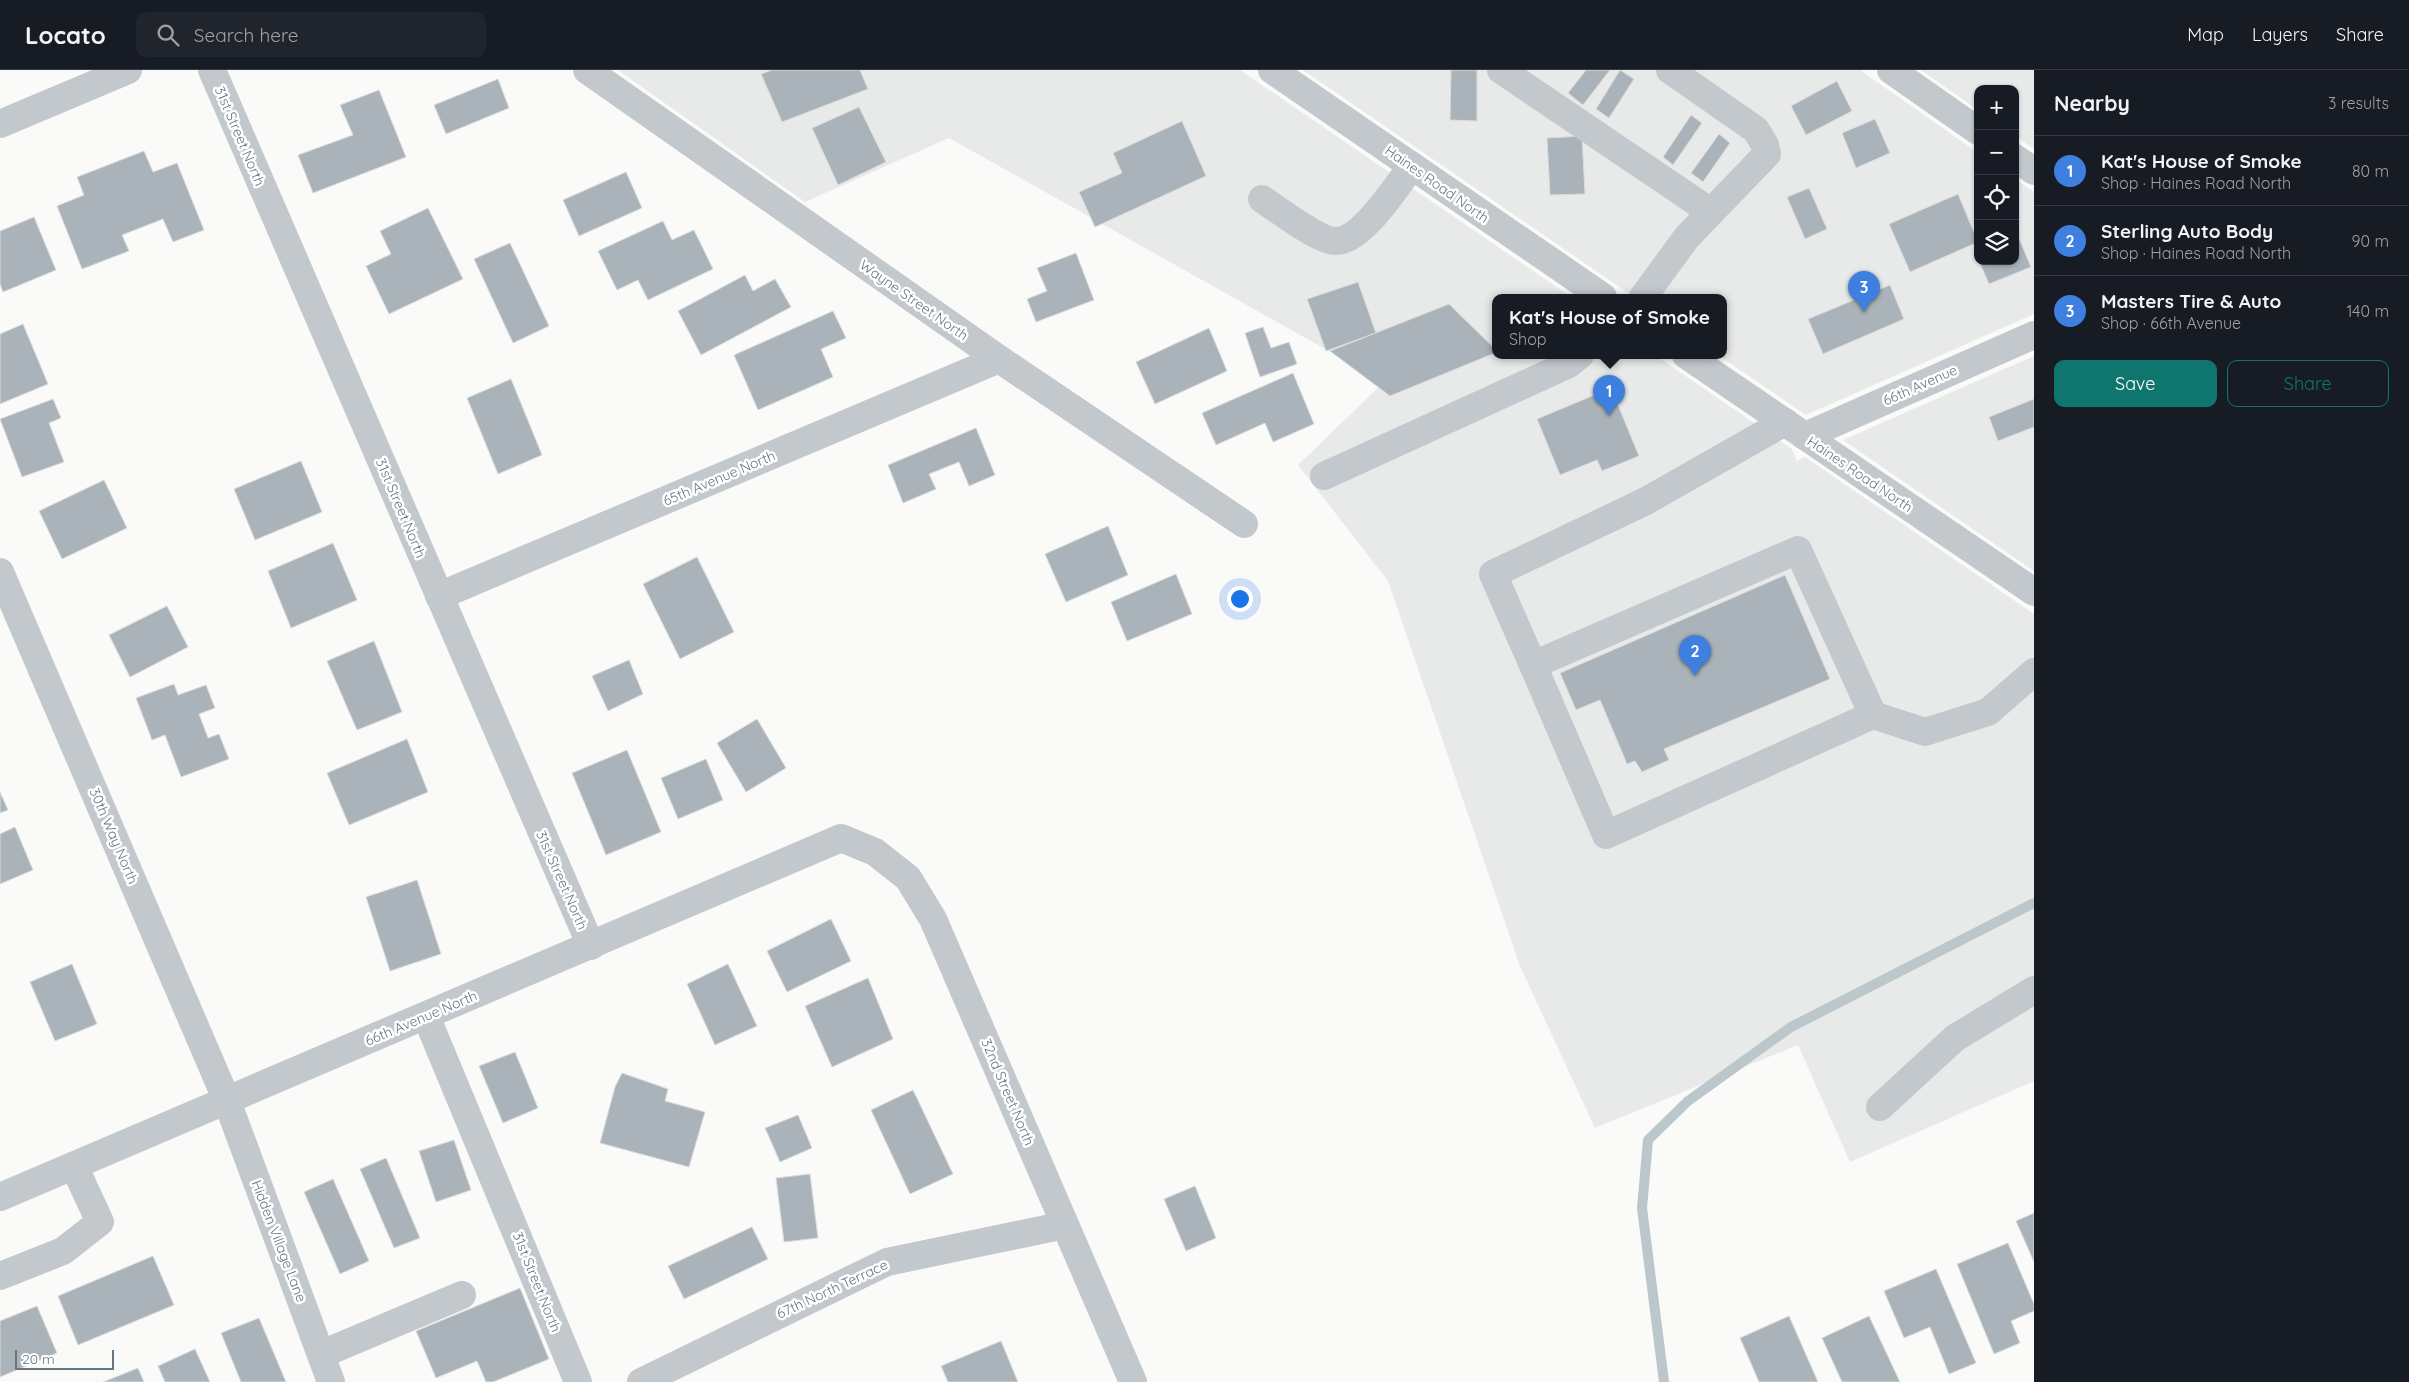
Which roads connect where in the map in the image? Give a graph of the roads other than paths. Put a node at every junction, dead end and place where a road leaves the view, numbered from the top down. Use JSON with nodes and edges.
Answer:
{"nodes":[{"id":1,"x":128,"y":70,"type":"edge"},
{"id":2,"x":212,"y":70,"type":"edge"},
{"id":3,"x":587,"y":70,"type":"edge"},
{"id":4,"x":1272,"y":70,"type":"edge"},
{"id":5,"x":1501,"y":70,"type":"edge"},
{"id":6,"x":1670,"y":70,"type":"edge"},
{"id":7,"x":1891,"y":70,"type":"edge"},
{"id":8,"x":0,"y":124,"type":"edge"},
{"id":9,"x":1977,"y":130,"type":"edge"},
{"id":10,"x":2019,"y":161,"type":"edge"},
{"id":11,"x":1412,"y":166,"type":"junction"},
{"id":12,"x":2034,"y":171,"type":"edge"},
{"id":13,"x":1262,"y":199,"type":"dead end"},
{"id":14,"x":1711,"y":212,"type":"junction"},
{"id":15,"x":1598,"y":294,"type":"edge"},
{"id":16,"x":1645,"y":294,"type":"edge"},
{"id":17,"x":2034,"y":335,"type":"edge"},
{"id":18,"x":999,"y":359,"type":"junction"},
{"id":19,"x":1575,"y":359,"type":"edge"},
{"id":20,"x":1692,"y":359,"type":"edge"},
{"id":21,"x":1795,"y":429,"type":"junction"},
{"id":22,"x":1324,"y":476,"type":"dead end"},
{"id":23,"x":1244,"y":524,"type":"dead end"},
{"id":24,"x":0,"y":572,"type":"edge"},
{"id":25,"x":2034,"y":592,"type":"edge"},
{"id":26,"x":439,"y":596,"type":"junction"},
{"id":27,"x":1533,"y":665,"type":"junction"},
{"id":28,"x":2034,"y":672,"type":"edge"},
{"id":29,"x":1873,"y":716,"type":"junction"},
{"id":30,"x":841,"y":838,"type":"joint"},
{"id":31,"x":591,"y":946,"type":"junction"},
{"id":32,"x":2034,"y":990,"type":"edge"},
{"id":33,"x":426,"y":1016,"type":"junction"},
{"id":34,"x":227,"y":1101,"type":"junction"},
{"id":35,"x":1880,"y":1107,"type":"dead end"},
{"id":36,"x":74,"y":1166,"type":"junction"},
{"id":37,"x":0,"y":1197,"type":"edge"},
{"id":38,"x":1065,"y":1225,"type":"junction"},
{"id":39,"x":0,"y":1276,"type":"edge"},
{"id":40,"x":462,"y":1295,"type":"dead end"},
{"id":41,"x":322,"y":1354,"type":"junction"},
{"id":42,"x":331,"y":1382,"type":"edge"},
{"id":43,"x":578,"y":1382,"type":"edge"},
{"id":44,"x":640,"y":1382,"type":"edge"},
{"id":45,"x":1133,"y":1382,"type":"edge"}],
"edges":[{"from":1,"to":8,"type":"street"},
{"from":2,"to":26,"type":"street","name":"31st Street North"},
{"from":3,"to":18,"type":"street","name":"Wayne Street North"},
{"from":4,"to":11,"type":"street","name":"Haines Road North"},
{"from":5,"to":14,"type":"street"},
{"from":6,"to":14,"type":"street"},
{"from":7,"to":9,"type":"street"},
{"from":10,"to":12,"type":"street"},
{"from":11,"to":13,"type":"street"},
{"from":11,"to":15,"type":"street","name":"Haines Road North"},
{"from":14,"to":16,"type":"street"},
{"from":17,"to":21,"type":"street","name":"66th Avenue"},
{"from":18,"to":23,"type":"street","name":"Wayne Street North"},
{"from":18,"to":26,"type":"street","name":"65th Avenue North"},
{"from":19,"to":22,"type":"street"},
{"from":20,"to":21,"type":"street","name":"Haines Road North"},
{"from":21,"to":25,"type":"street","name":"Haines Road North"},
{"from":21,"to":27,"type":"street","name":"66th Avenue"},
{"from":24,"to":34,"type":"street","name":"30th Way North"},
{"from":26,"to":31,"type":"street","name":"31st Street North"},
{"from":27,"to":29,"type":"street"},
{"from":27,"to":29,"type":"street"},
{"from":28,"to":29,"type":"street"},
{"from":30,"to":31,"type":"street","name":"66th Avenue North"},
{"from":30,"to":38,"type":"street","name":"32nd Street North"},
{"from":31,"to":33,"type":"street","name":"66th Avenue North"},
{"from":32,"to":35,"type":"street"},
{"from":33,"to":34,"type":"street","name":"66th Avenue North"},
{"from":33,"to":43,"type":"street","name":"31st Street North"},
{"from":34,"to":36,"type":"street","name":"66th Avenue North"},
{"from":34,"to":41,"type":"street","name":"Hidden Village Lane"},
{"from":36,"to":37,"type":"street","name":"66th Avenue North"},
{"from":36,"to":39,"type":"street"},
{"from":38,"to":44,"type":"street","name":"67th North Terrace"},
{"from":38,"to":45,"type":"street","name":"32nd Street North"},
{"from":40,"to":41,"type":"street"},
{"from":41,"to":42,"type":"street","name":"Hidden Village Lane"}]}
